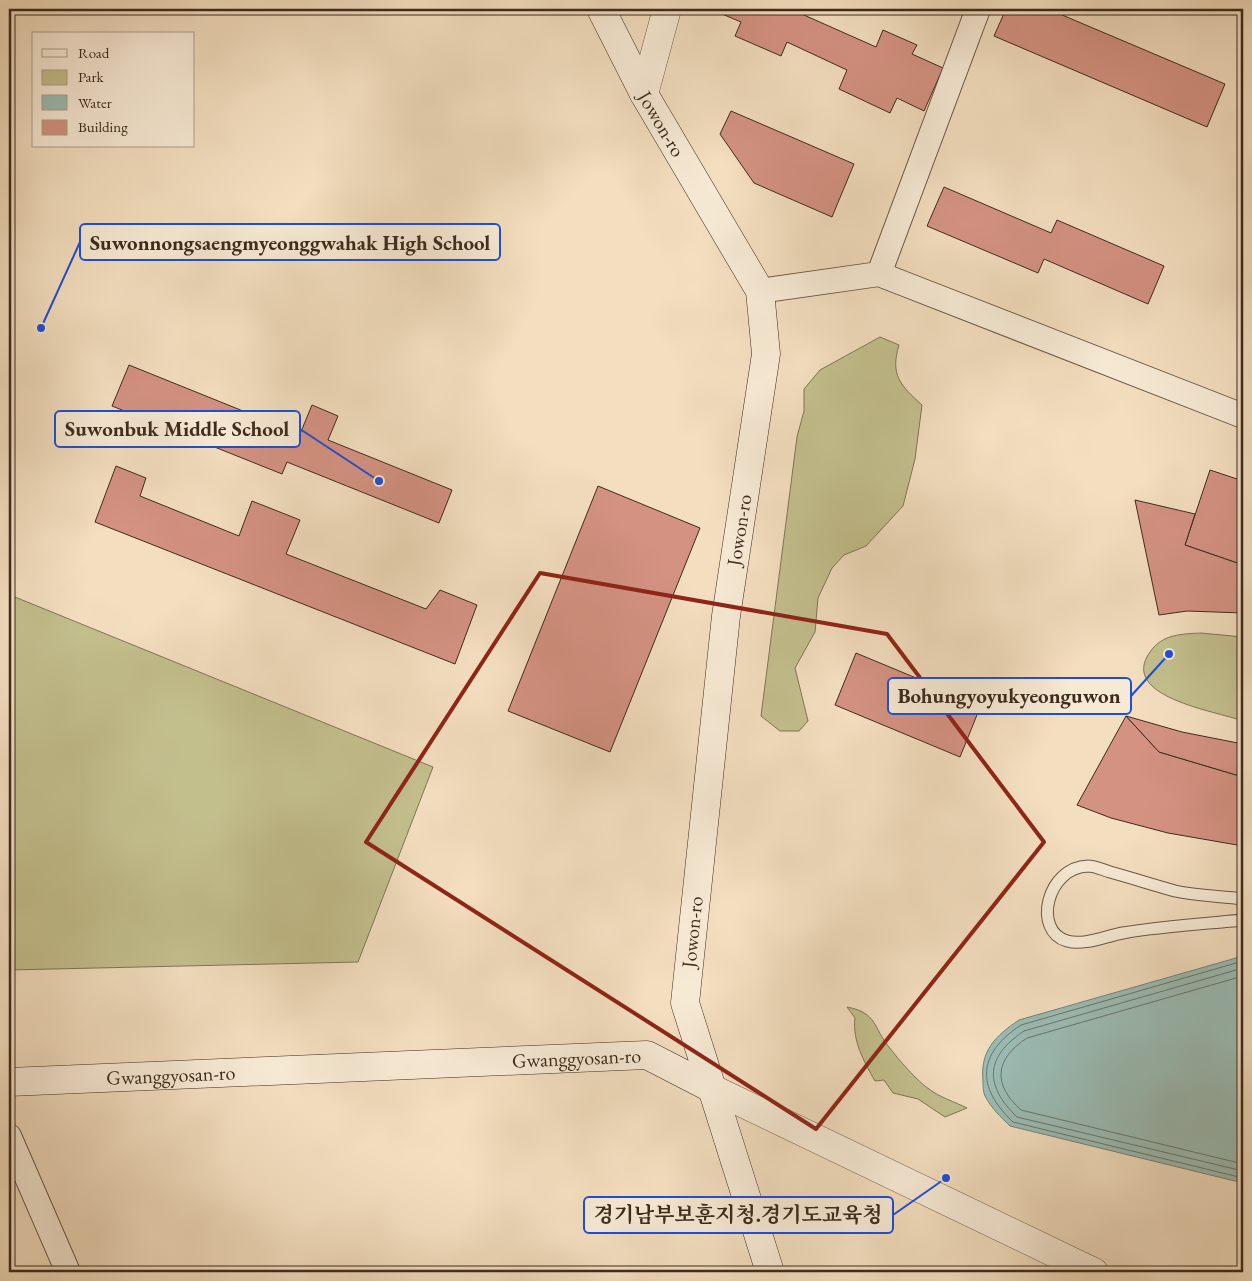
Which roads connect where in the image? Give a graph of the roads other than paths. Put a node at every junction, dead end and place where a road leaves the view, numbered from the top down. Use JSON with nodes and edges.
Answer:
{"nodes":[{"id":1,"x":601,"y":9,"type":"edge"},
{"id":2,"x":667,"y":9,"type":"edge"},
{"id":3,"x":978,"y":9,"type":"edge"},
{"id":4,"x":644,"y":94,"type":"junction"},
{"id":5,"x":880,"y":274,"type":"junction"},
{"id":6,"x":760,"y":291,"type":"junction"},
{"id":7,"x":1243,"y":416,"type":"edge"},
{"id":8,"x":1243,"y":899,"type":"edge"},
{"id":9,"x":1243,"y":920,"type":"edge"},
{"id":10,"x":9,"y":1082,"type":"edge"},
{"id":11,"x":711,"y":1088,"type":"junction"},
{"id":12,"x":9,"y":1136,"type":"edge"},
{"id":13,"x":68,"y":1272,"type":"edge"},
{"id":14,"x":770,"y":1272,"type":"edge"},
{"id":15,"x":1094,"y":1272,"type":"edge"}],
"edges":[{"from":1,"to":4,"type":"main road","name":"Jowon-ro"},
{"from":2,"to":4,"type":"main road"},
{"from":3,"to":5,"type":"street"},
{"from":4,"to":6,"type":"main road","name":"Jowon-ro"},
{"from":5,"to":6,"type":"street"},
{"from":5,"to":7,"type":"street"},
{"from":6,"to":11,"type":"main road","name":"Jowon-ro"},
{"from":8,"to":9,"type":"lane"},
{"from":10,"to":11,"type":"main road","name":"Gwanggyosan-ro"},
{"from":11,"to":14,"type":"main road","name":"Jowon-ro"},
{"from":11,"to":15,"type":"main road","name":"Gwanggyosan-ro"},
{"from":12,"to":13,"type":"street"}]}
